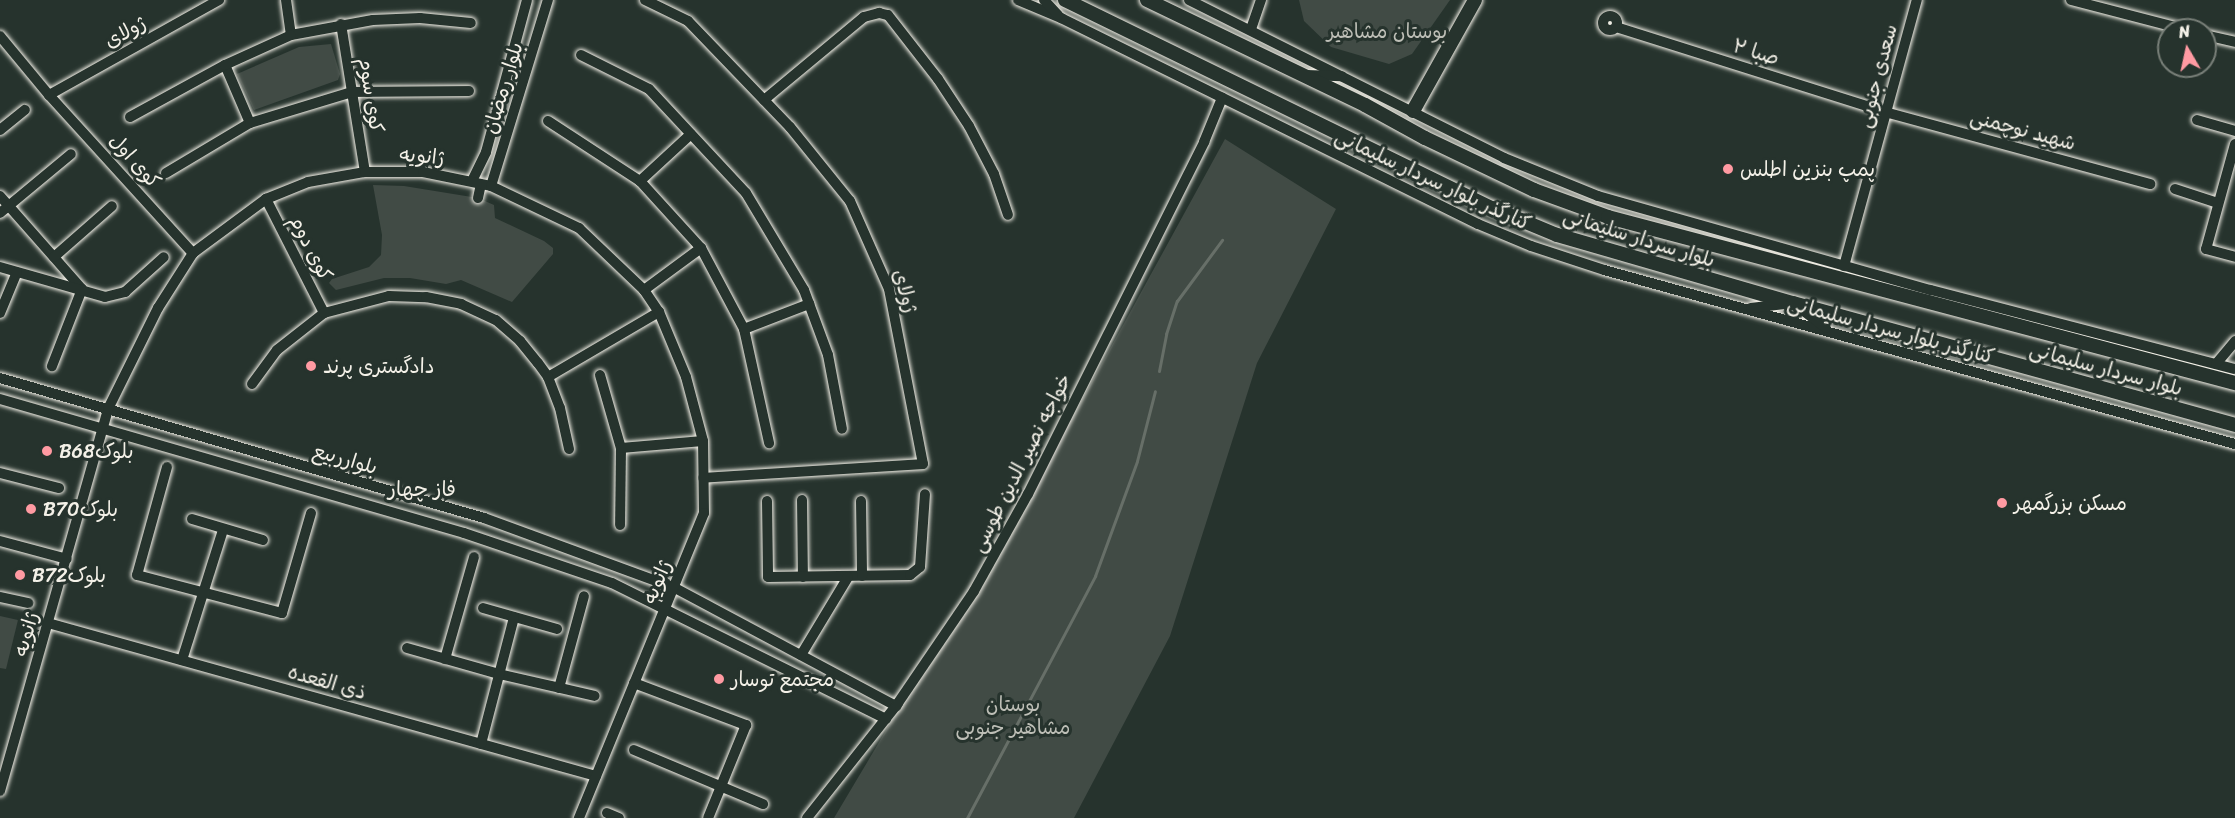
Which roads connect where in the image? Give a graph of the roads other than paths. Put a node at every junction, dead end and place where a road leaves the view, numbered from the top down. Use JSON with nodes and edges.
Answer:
{"nodes":[{"id":1,"x":219,"y":0,"type":"edge"},
{"id":2,"x":286,"y":0,"type":"edge"},
{"id":3,"x":527,"y":0,"type":"edge"},
{"id":4,"x":548,"y":0,"type":"edge"},
{"id":5,"x":645,"y":0,"type":"edge"},
{"id":6,"x":1018,"y":0,"type":"edge"},
{"id":7,"x":1044,"y":0,"type":"edge"},
{"id":8,"x":1065,"y":0,"type":"edge"},
{"id":9,"x":1147,"y":0,"type":"edge"},
{"id":10,"x":1189,"y":0,"type":"edge"},
{"id":11,"x":1261,"y":0,"type":"edge"},
{"id":12,"x":1475,"y":0,"type":"edge"},
{"id":13,"x":1917,"y":0,"type":"edge"},
{"id":14,"x":2072,"y":0,"type":"edge"},
{"id":15,"x":1061,"y":18,"type":"junction"},
{"id":16,"x":2157,"y":22,"type":"edge"},
{"id":17,"x":471,"y":23,"type":"dead end"},
{"id":18,"x":341,"y":24,"type":"junction"},
{"id":19,"x":1616,"y":27,"type":"dead end"},
{"id":20,"x":1251,"y":29,"type":"junction"},
{"id":21,"x":291,"y":35,"type":"junction"},
{"id":22,"x":0,"y":36,"type":"edge"},
{"id":23,"x":2217,"y":37,"type":"edge"},
{"id":24,"x":2235,"y":42,"type":"edge"},
{"id":25,"x":581,"y":55,"type":"dead end"},
{"id":26,"x":225,"y":65,"type":"junction"},
{"id":27,"x":1302,"y":75,"type":"junction"},
{"id":28,"x":1345,"y":76,"type":"junction"},
{"id":29,"x":469,"y":91,"type":"dead end"},
{"id":30,"x":352,"y":92,"type":"junction"},
{"id":31,"x":49,"y":95,"type":"junction"},
{"id":32,"x":1222,"y":98,"type":"junction"},
{"id":33,"x":764,"y":100,"type":"junction"},
{"id":34,"x":25,"y":110,"type":"dead end"},
{"id":35,"x":1413,"y":111,"type":"junction"},
{"id":36,"x":1886,"y":112,"type":"junction"},
{"id":37,"x":130,"y":117,"type":"dead end"},
{"id":38,"x":2197,"y":120,"type":"dead end"},
{"id":39,"x":548,"y":122,"type":"dead end"},
{"id":40,"x":250,"y":123,"type":"junction"},
{"id":41,"x":0,"y":130,"type":"edge"},
{"id":42,"x":2235,"y":131,"type":"edge"},
{"id":43,"x":691,"y":134,"type":"junction"},
{"id":44,"x":2235,"y":144,"type":"edge"},
{"id":45,"x":71,"y":154,"type":"dead end"},
{"id":46,"x":2233,"y":157,"type":"edge"},
{"id":47,"x":365,"y":172,"type":"junction"},
{"id":48,"x":166,"y":173,"type":"dead end"},
{"id":49,"x":639,"y":181,"type":"junction"},
{"id":50,"x":482,"y":184,"type":"junction"},
{"id":51,"x":2150,"y":184,"type":"dead end"},
{"id":52,"x":2175,"y":189,"type":"dead end"},
{"id":53,"x":0,"y":196,"type":"edge"},
{"id":54,"x":478,"y":198,"type":"dead end"},
{"id":55,"x":266,"y":199,"type":"junction"},
{"id":56,"x":2218,"y":203,"type":"junction"},
{"id":57,"x":9,"y":206,"type":"junction"},
{"id":58,"x":111,"y":206,"type":"dead end"},
{"id":59,"x":0,"y":213,"type":"edge"},
{"id":60,"x":1008,"y":215,"type":"dead end"},
{"id":61,"x":701,"y":248,"type":"junction"},
{"id":62,"x":193,"y":253,"type":"junction"},
{"id":63,"x":54,"y":257,"type":"junction"},
{"id":64,"x":164,"y":257,"type":"dead end"},
{"id":65,"x":2235,"y":257,"type":"edge"},
{"id":66,"x":1844,"y":266,"type":"junction"},
{"id":67,"x":0,"y":267,"type":"edge"},
{"id":68,"x":16,"y":272,"type":"junction"},
{"id":69,"x":82,"y":289,"type":"junction"},
{"id":70,"x":644,"y":290,"type":"junction"},
{"id":71,"x":1793,"y":303,"type":"junction"},
{"id":72,"x":809,"y":304,"type":"junction"},
{"id":73,"x":1745,"y":308,"type":"junction"},
{"id":74,"x":659,"y":312,"type":"junction"},
{"id":75,"x":324,"y":313,"type":"junction"},
{"id":76,"x":0,"y":314,"type":"edge"},
{"id":77,"x":744,"y":329,"type":"junction"},
{"id":78,"x":1832,"y":332,"type":"junction"},
{"id":79,"x":2235,"y":341,"type":"edge"},
{"id":80,"x":2216,"y":364,"type":"junction"},
{"id":81,"x":52,"y":366,"type":"dead end"},
{"id":82,"x":2235,"y":369,"type":"edge"},
{"id":83,"x":600,"y":375,"type":"dead end"},
{"id":84,"x":0,"y":378,"type":"edge"},
{"id":85,"x":548,"y":378,"type":"junction"},
{"id":86,"x":2235,"y":383,"type":"edge"},
{"id":87,"x":252,"y":384,"type":"dead end"},
{"id":88,"x":0,"y":399,"type":"edge"},
{"id":89,"x":108,"y":409,"type":"junction"},
{"id":90,"x":2235,"y":425,"type":"edge"},
{"id":91,"x":102,"y":429,"type":"junction"},
{"id":92,"x":842,"y":429,"type":"dead end"},
{"id":93,"x":703,"y":441,"type":"junction"},
{"id":94,"x":769,"y":443,"type":"dead end"},
{"id":95,"x":2235,"y":444,"type":"edge"},
{"id":96,"x":621,"y":448,"type":"junction"},
{"id":97,"x":569,"y":449,"type":"dead end"},
{"id":98,"x":167,"y":467,"type":"dead end"},
{"id":99,"x":0,"y":473,"type":"edge"},
{"id":100,"x":704,"y":478,"type":"junction"},
{"id":101,"x":59,"y":488,"type":"dead end"},
{"id":102,"x":925,"y":494,"type":"dead end"},
{"id":103,"x":802,"y":500,"type":"dead end"},
{"id":104,"x":767,"y":501,"type":"dead end"},
{"id":105,"x":861,"y":501,"type":"dead end"},
{"id":106,"x":311,"y":513,"type":"dead end"},
{"id":107,"x":469,"y":514,"type":"junction"},
{"id":108,"x":192,"y":519,"type":"dead end"},
{"id":109,"x":620,"y":525,"type":"dead end"},
{"id":110,"x":223,"y":530,"type":"junction"},
{"id":111,"x":464,"y":533,"type":"junction"},
{"id":112,"x":263,"y":540,"type":"dead end"},
{"id":113,"x":0,"y":542,"type":"edge"},
{"id":114,"x":474,"y":557,"type":"dead end"},
{"id":115,"x":67,"y":559,"type":"junction"},
{"id":116,"x":848,"y":576,"type":"junction"},
{"id":117,"x":862,"y":576,"type":"junction"},
{"id":118,"x":803,"y":577,"type":"junction"},
{"id":119,"x":675,"y":588,"type":"junction"},
{"id":120,"x":204,"y":592,"type":"junction"},
{"id":121,"x":584,"y":596,"type":"dead end"},
{"id":122,"x":0,"y":597,"type":"edge"},
{"id":123,"x":28,"y":603,"type":"dead end"},
{"id":124,"x":483,"y":608,"type":"dead end"},
{"id":125,"x":666,"y":609,"type":"junction"},
{"id":126,"x":514,"y":617,"type":"junction"},
{"id":127,"x":48,"y":623,"type":"junction"},
{"id":128,"x":557,"y":629,"type":"dead end"},
{"id":129,"x":407,"y":648,"type":"dead end"},
{"id":130,"x":801,"y":655,"type":"junction"},
{"id":131,"x":445,"y":659,"type":"junction"},
{"id":132,"x":182,"y":660,"type":"junction"},
{"id":133,"x":499,"y":674,"type":"junction"},
{"id":134,"x":634,"y":683,"type":"junction"},
{"id":135,"x":559,"y":688,"type":"junction"},
{"id":136,"x":595,"y":696,"type":"dead end"},
{"id":137,"x":896,"y":706,"type":"junction"},
{"id":138,"x":886,"y":719,"type":"junction"},
{"id":139,"x":481,"y":744,"type":"junction"},
{"id":140,"x":634,"y":750,"type":"dead end"},
{"id":141,"x":596,"y":776,"type":"junction"},
{"id":142,"x":721,"y":787,"type":"junction"},
{"id":143,"x":0,"y":791,"type":"edge"},
{"id":144,"x":763,"y":804,"type":"dead end"},
{"id":145,"x":607,"y":813,"type":"dead end"},
{"id":146,"x":579,"y":818,"type":"edge"},
{"id":147,"x":619,"y":818,"type":"edge"},
{"id":148,"x":708,"y":818,"type":"edge"},
{"id":149,"x":807,"y":818,"type":"edge"}],
"edges":[{"from":1,"to":31,"type":"street","name":"ژولای"},
{"from":2,"to":21,"type":"street"},
{"from":3,"to":50,"type":"street","name":"بلوار رمضان"},
{"from":4,"to":50,"type":"street","name":"بلوار رمضان"},
{"from":5,"to":33,"type":"street","name":"ژولای"},
{"from":6,"to":15,"type":"street","name":"کنارگذر بلوار سردار سلیمانی"},
{"from":7,"to":15,"type":"street"},
{"from":8,"to":71,"type":"main road","name":"بلوار سردار سلیمانی"},
{"from":9,"to":27,"type":"main road","name":"بلوار سردار سلیمانی"},
{"from":10,"to":20,"type":"street"},
{"from":11,"to":20,"type":"street"},
{"from":12,"to":35,"type":"main road"},
{"from":13,"to":36,"type":"street","name":"سعدی جنوبی"},
{"from":14,"to":16,"type":"street"},
{"from":15,"to":32,"type":"street","name":"کنارگذر بلوار سردار سلیمانی"},
{"from":17,"to":18,"type":"street"},
{"from":18,"to":21,"type":"street"},
{"from":18,"to":30,"type":"street","name":"کوی سوم"},
{"from":19,"to":36,"type":"street","name":"صبا ۲"},
{"from":20,"to":28,"type":"street"},
{"from":21,"to":26,"type":"street"},
{"from":22,"to":31,"type":"street","name":"کوی اول"},
{"from":23,"to":24,"type":"street"},
{"from":25,"to":43,"type":"street"},
{"from":26,"to":37,"type":"street"},
{"from":26,"to":40,"type":"street"},
{"from":27,"to":28,"type":"street"},
{"from":27,"to":86,"type":"main road","name":"بلوار سردار سلیمانی"},
{"from":28,"to":35,"type":"street"},
{"from":29,"to":30,"type":"street"},
{"from":30,"to":40,"type":"street"},
{"from":30,"to":47,"type":"street","name":"کوی سوم"},
{"from":31,"to":62,"type":"street","name":"کوی اول"},
{"from":32,"to":73,"type":"street","name":"کنارگذر بلوار سردار سلیمانی"},
{"from":32,"to":137,"type":"street","name":"خواجه نصیر الدین طوسی"},
{"from":33,"to":60,"type":"street"},
{"from":33,"to":100,"type":"street","name":"ژولای"},
{"from":34,"to":41,"type":"street"},
{"from":35,"to":66,"type":"street"},
{"from":36,"to":51,"type":"street","name":"شهید نوچمنی"},
{"from":36,"to":66,"type":"street","name":"سعدی جنوبی"},
{"from":38,"to":42,"type":"street"},
{"from":39,"to":49,"type":"street"},
{"from":40,"to":48,"type":"street"},
{"from":43,"to":49,"type":"street"},
{"from":43,"to":72,"type":"street"},
{"from":44,"to":46,"type":"street"},
{"from":45,"to":57,"type":"street"},
{"from":46,"to":56,"type":"street"},
{"from":47,"to":50,"type":"street","name":"ژانویه"},
{"from":47,"to":55,"type":"street","name":"ژانویه"},
{"from":49,"to":61,"type":"street"},
{"from":50,"to":54,"type":"street"},
{"from":50,"to":70,"type":"street","name":"ژانویه"},
{"from":52,"to":56,"type":"street"},
{"from":53,"to":57,"type":"street"},
{"from":55,"to":62,"type":"street","name":"ژانویه"},
{"from":55,"to":75,"type":"street","name":"کوی دوم"},
{"from":56,"to":65,"type":"street"},
{"from":57,"to":59,"type":"street"},
{"from":57,"to":63,"type":"street"},
{"from":58,"to":63,"type":"street"},
{"from":61,"to":70,"type":"street"},
{"from":61,"to":77,"type":"street"},
{"from":62,"to":89,"type":"street","name":"ژانویه"},
{"from":63,"to":69,"type":"street"},
{"from":64,"to":69,"type":"street"},
{"from":66,"to":80,"type":"street"},
{"from":67,"to":68,"type":"street"},
{"from":68,"to":69,"type":"street"},
{"from":68,"to":76,"type":"street"},
{"from":69,"to":81,"type":"street"},
{"from":70,"to":74,"type":"street","name":"ژانویه"},
{"from":71,"to":73,"type":"street"},
{"from":71,"to":78,"type":"street"},
{"from":71,"to":90,"type":"main road","name":"بلوار سردار سلیمانی"},
{"from":72,"to":77,"type":"street"},
{"from":72,"to":92,"type":"street"},
{"from":73,"to":78,"type":"street","name":"کنارگذر بلوار سردار سلیمانی"},
{"from":74,"to":85,"type":"street"},
{"from":74,"to":93,"type":"street","name":"ژانویه"},
{"from":75,"to":85,"type":"street"},
{"from":75,"to":87,"type":"street"},
{"from":77,"to":94,"type":"street"},
{"from":78,"to":95,"type":"street","name":"کنارگذر بلوار سردار سلیمانی"},
{"from":79,"to":80,"type":"street"},
{"from":80,"to":82,"type":"street"},
{"from":83,"to":96,"type":"street"},
{"from":84,"to":89,"type":"street","name":"بلوارربیع"},
{"from":85,"to":97,"type":"street"},
{"from":88,"to":91,"type":"street","name":"بلوارربیع"},
{"from":89,"to":91,"type":"street","name":"ژانویه"},
{"from":89,"to":107,"type":"street","name":"بلوارربیع"},
{"from":91,"to":111,"type":"street","name":"بلوارربیع"},
{"from":91,"to":115,"type":"street","name":"ژانویه"},
{"from":93,"to":96,"type":"street"},
{"from":93,"to":100,"type":"street","name":"ژانویه"},
{"from":96,"to":109,"type":"street"},
{"from":98,"to":120,"type":"street"},
{"from":99,"to":101,"type":"street"},
{"from":100,"to":119,"type":"street","name":"ژانویه"},
{"from":102,"to":117,"type":"street"},
{"from":103,"to":118,"type":"street"},
{"from":104,"to":118,"type":"street"},
{"from":105,"to":117,"type":"street"},
{"from":106,"to":120,"type":"street"},
{"from":107,"to":111,"type":"street"},
{"from":107,"to":119,"type":"street","name":"بلوارربیع"},
{"from":108,"to":110,"type":"street"},
{"from":110,"to":112,"type":"street"},
{"from":110,"to":120,"type":"street"},
{"from":111,"to":125,"type":"street","name":"بلوارربیع"},
{"from":113,"to":115,"type":"street"},
{"from":114,"to":131,"type":"street"},
{"from":115,"to":127,"type":"street","name":"ژانویه"},
{"from":116,"to":117,"type":"street"},
{"from":116,"to":118,"type":"street"},
{"from":116,"to":130,"type":"street"},
{"from":119,"to":125,"type":"street","name":"ژانویه"},
{"from":119,"to":130,"type":"street","name":"بلوارربیع"},
{"from":120,"to":132,"type":"street"},
{"from":121,"to":135,"type":"street"},
{"from":122,"to":123,"type":"street"},
{"from":124,"to":126,"type":"street"},
{"from":125,"to":134,"type":"street","name":"ژانویه"},
{"from":125,"to":138,"type":"street","name":"بلوارربیع"},
{"from":126,"to":128,"type":"street"},
{"from":126,"to":133,"type":"street"},
{"from":127,"to":132,"type":"street","name":"ذی القعده"},
{"from":127,"to":143,"type":"street","name":"ژانویه"},
{"from":129,"to":131,"type":"street"},
{"from":130,"to":137,"type":"street","name":"بلوارربیع"},
{"from":131,"to":133,"type":"street"},
{"from":132,"to":139,"type":"street","name":"ذی القعده"},
{"from":133,"to":135,"type":"street"},
{"from":133,"to":139,"type":"street"},
{"from":134,"to":141,"type":"street","name":"ژانویه"},
{"from":134,"to":142,"type":"street"},
{"from":135,"to":136,"type":"street"},
{"from":137,"to":138,"type":"street","name":"خواجه نصیر الدین طوسی"},
{"from":138,"to":149,"type":"street","name":"خواجه نصیر الدین طوسی"},
{"from":139,"to":141,"type":"street","name":"ذی القعده"},
{"from":140,"to":142,"type":"street"},
{"from":141,"to":146,"type":"street","name":"ژانویه"},
{"from":142,"to":144,"type":"street"},
{"from":142,"to":148,"type":"street"},
{"from":145,"to":147,"type":"street"}]}
